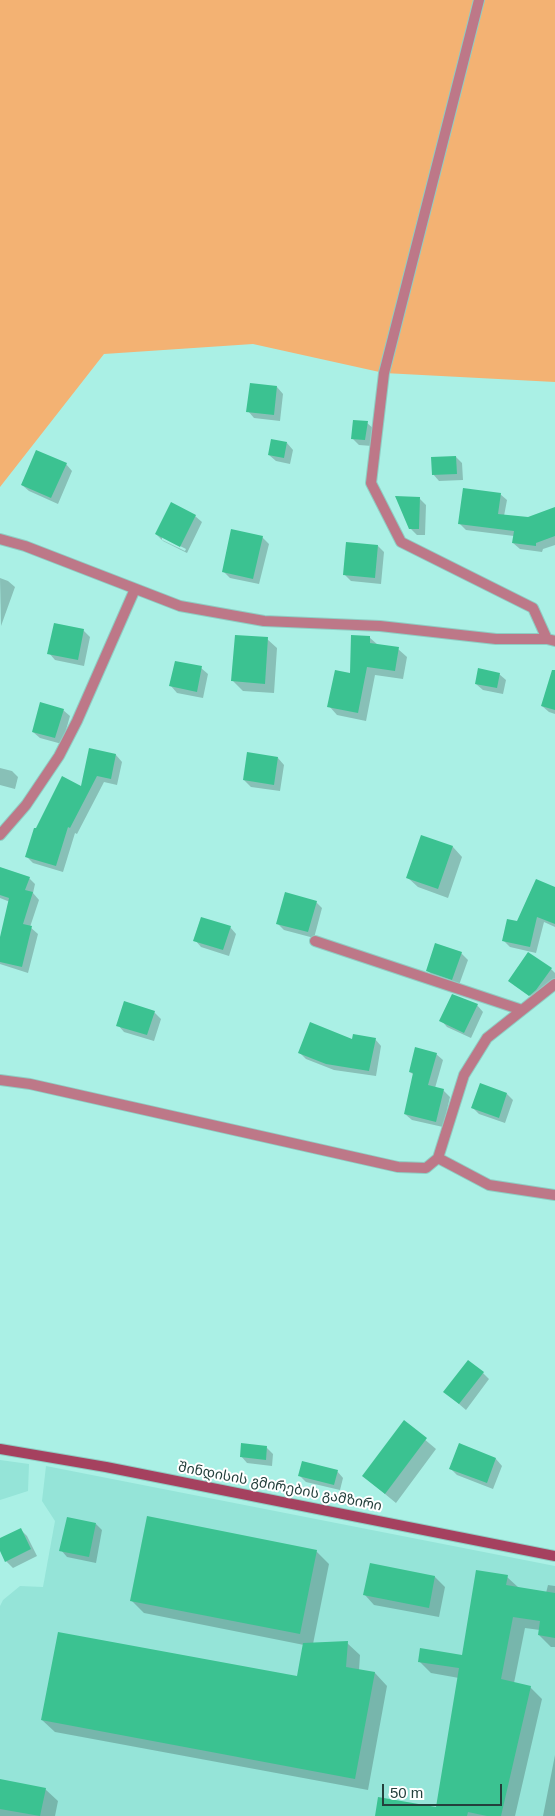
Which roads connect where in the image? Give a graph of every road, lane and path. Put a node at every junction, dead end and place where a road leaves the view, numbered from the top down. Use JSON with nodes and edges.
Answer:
{"nodes":[{"id":1,"x":478,"y":0,"type":"edge"},
{"id":2,"x":0,"y":539,"type":"edge"},
{"id":3,"x":135,"y":589,"type":"junction"},
{"id":4,"x":551,"y":640,"type":"edge"},
{"id":5,"x":0,"y":835,"type":"edge"},
{"id":6,"x":315,"y":941,"type":"dead end"},
{"id":7,"x":555,"y":984,"type":"edge"},
{"id":8,"x":522,"y":1010,"type":"junction"},
{"id":9,"x":0,"y":1080,"type":"edge"},
{"id":10,"x":438,"y":1158,"type":"junction"},
{"id":11,"x":555,"y":1195,"type":"edge"},
{"id":12,"x":0,"y":1449,"type":"edge"},
{"id":13,"x":555,"y":1556,"type":"edge"}],
"edges":[{"from":1,"to":4,"type":"street"},
{"from":2,"to":3,"type":"street"},
{"from":3,"to":4,"type":"street"},
{"from":3,"to":5,"type":"street"},
{"from":6,"to":8,"type":"street"},
{"from":7,"to":8,"type":"street"},
{"from":8,"to":10,"type":"street"},
{"from":9,"to":10,"type":"street"},
{"from":10,"to":11,"type":"street"},
{"from":12,"to":13,"type":"main road","name":"შინდისის გმირების გამზირი"}]}
